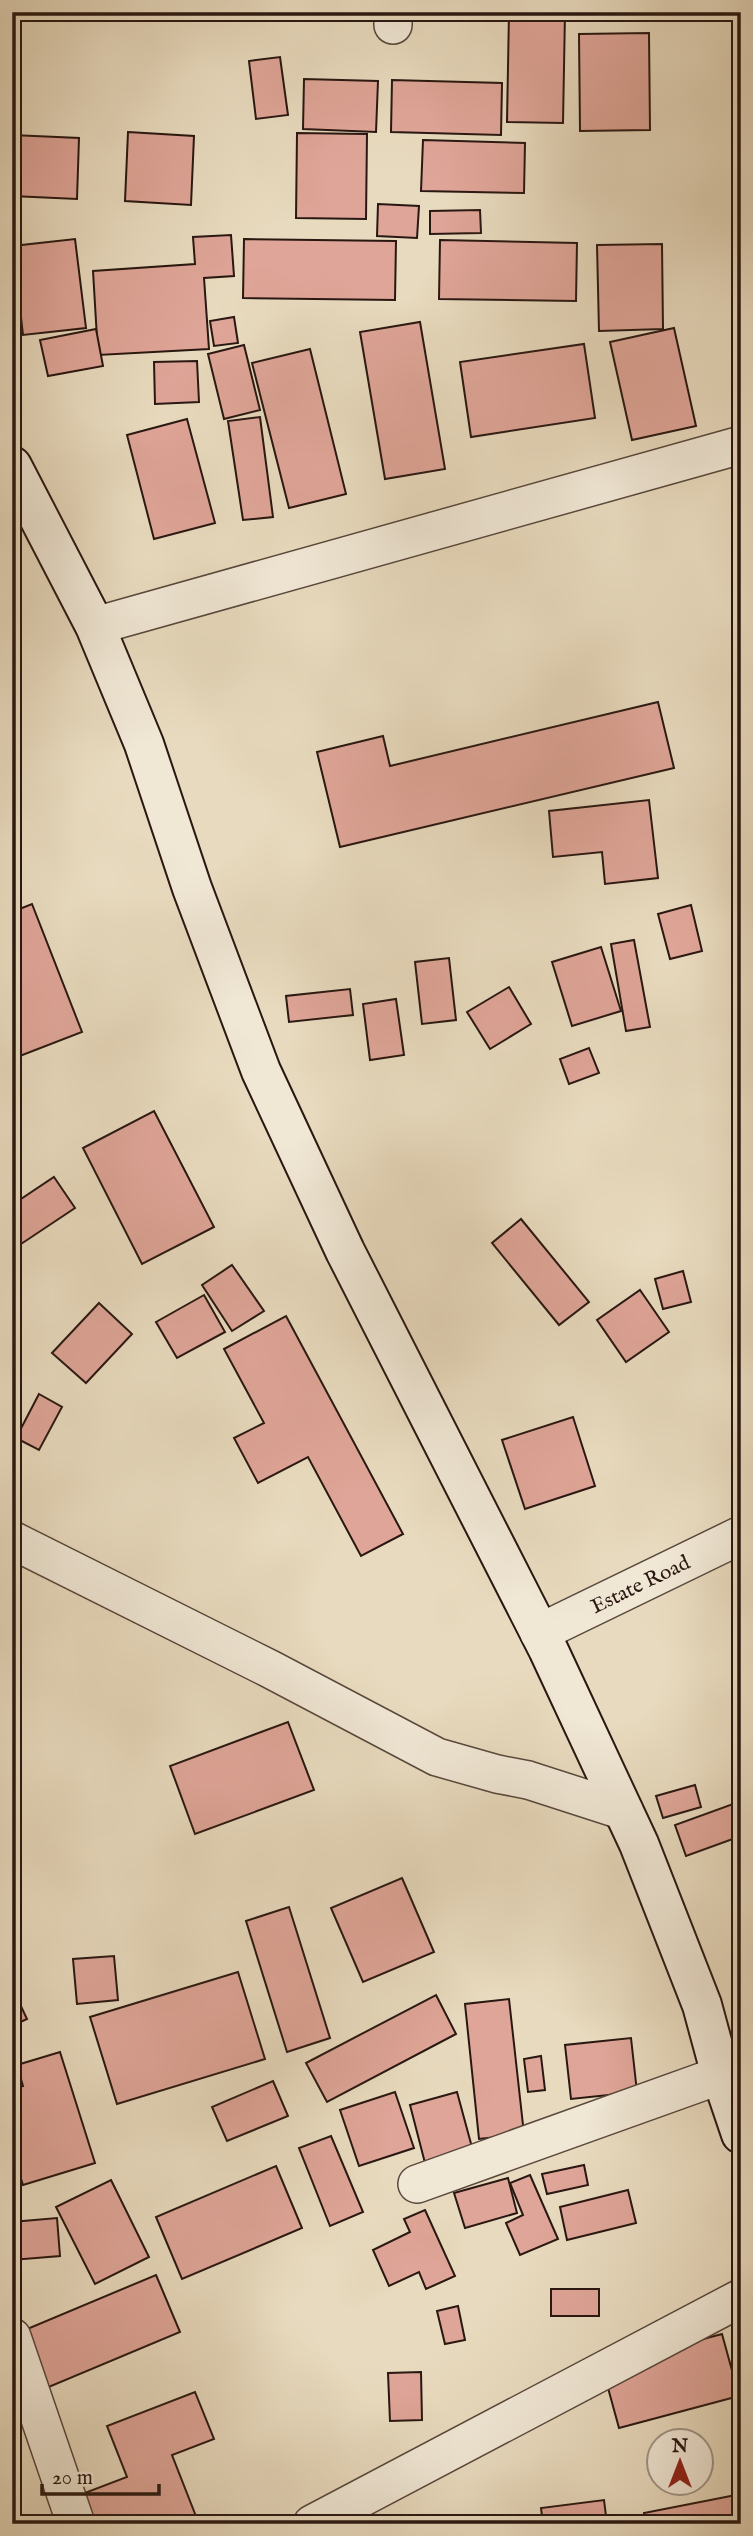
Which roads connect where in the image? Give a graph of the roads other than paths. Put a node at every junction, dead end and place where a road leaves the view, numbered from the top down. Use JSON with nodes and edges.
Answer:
{"nodes":[{"id":1,"x":741,"y":445,"type":"edge"},
{"id":2,"x":12,"y":466,"type":"edge"},
{"id":3,"x":95,"y":626,"type":"junction"},
{"id":4,"x":741,"y":1535,"type":"edge"},
{"id":5,"x":12,"y":1540,"type":"edge"},
{"id":6,"x":540,"y":1633,"type":"junction"},
{"id":7,"x":624,"y":1811,"type":"junction"},
{"id":8,"x":721,"y":2075,"type":"junction"},
{"id":9,"x":741,"y":2134,"type":"edge"},
{"id":10,"x":417,"y":2184,"type":"dead end"},
{"id":11,"x":741,"y":2298,"type":"edge"},
{"id":12,"x":12,"y":2337,"type":"edge"},
{"id":13,"x":76,"y":2524,"type":"edge"},
{"id":14,"x":312,"y":2524,"type":"edge"}],
"edges":[{"from":1,"to":3,"type":"street"},
{"from":2,"to":3,"type":"street"},
{"from":3,"to":6,"type":"street"},
{"from":4,"to":6,"type":"street","name":"Estate Road"},
{"from":5,"to":7,"type":"street"},
{"from":6,"to":7,"type":"street"},
{"from":7,"to":8,"type":"street"},
{"from":8,"to":9,"type":"street"},
{"from":8,"to":10,"type":"street"},
{"from":11,"to":14,"type":"street"},
{"from":12,"to":13,"type":"street"}]}
